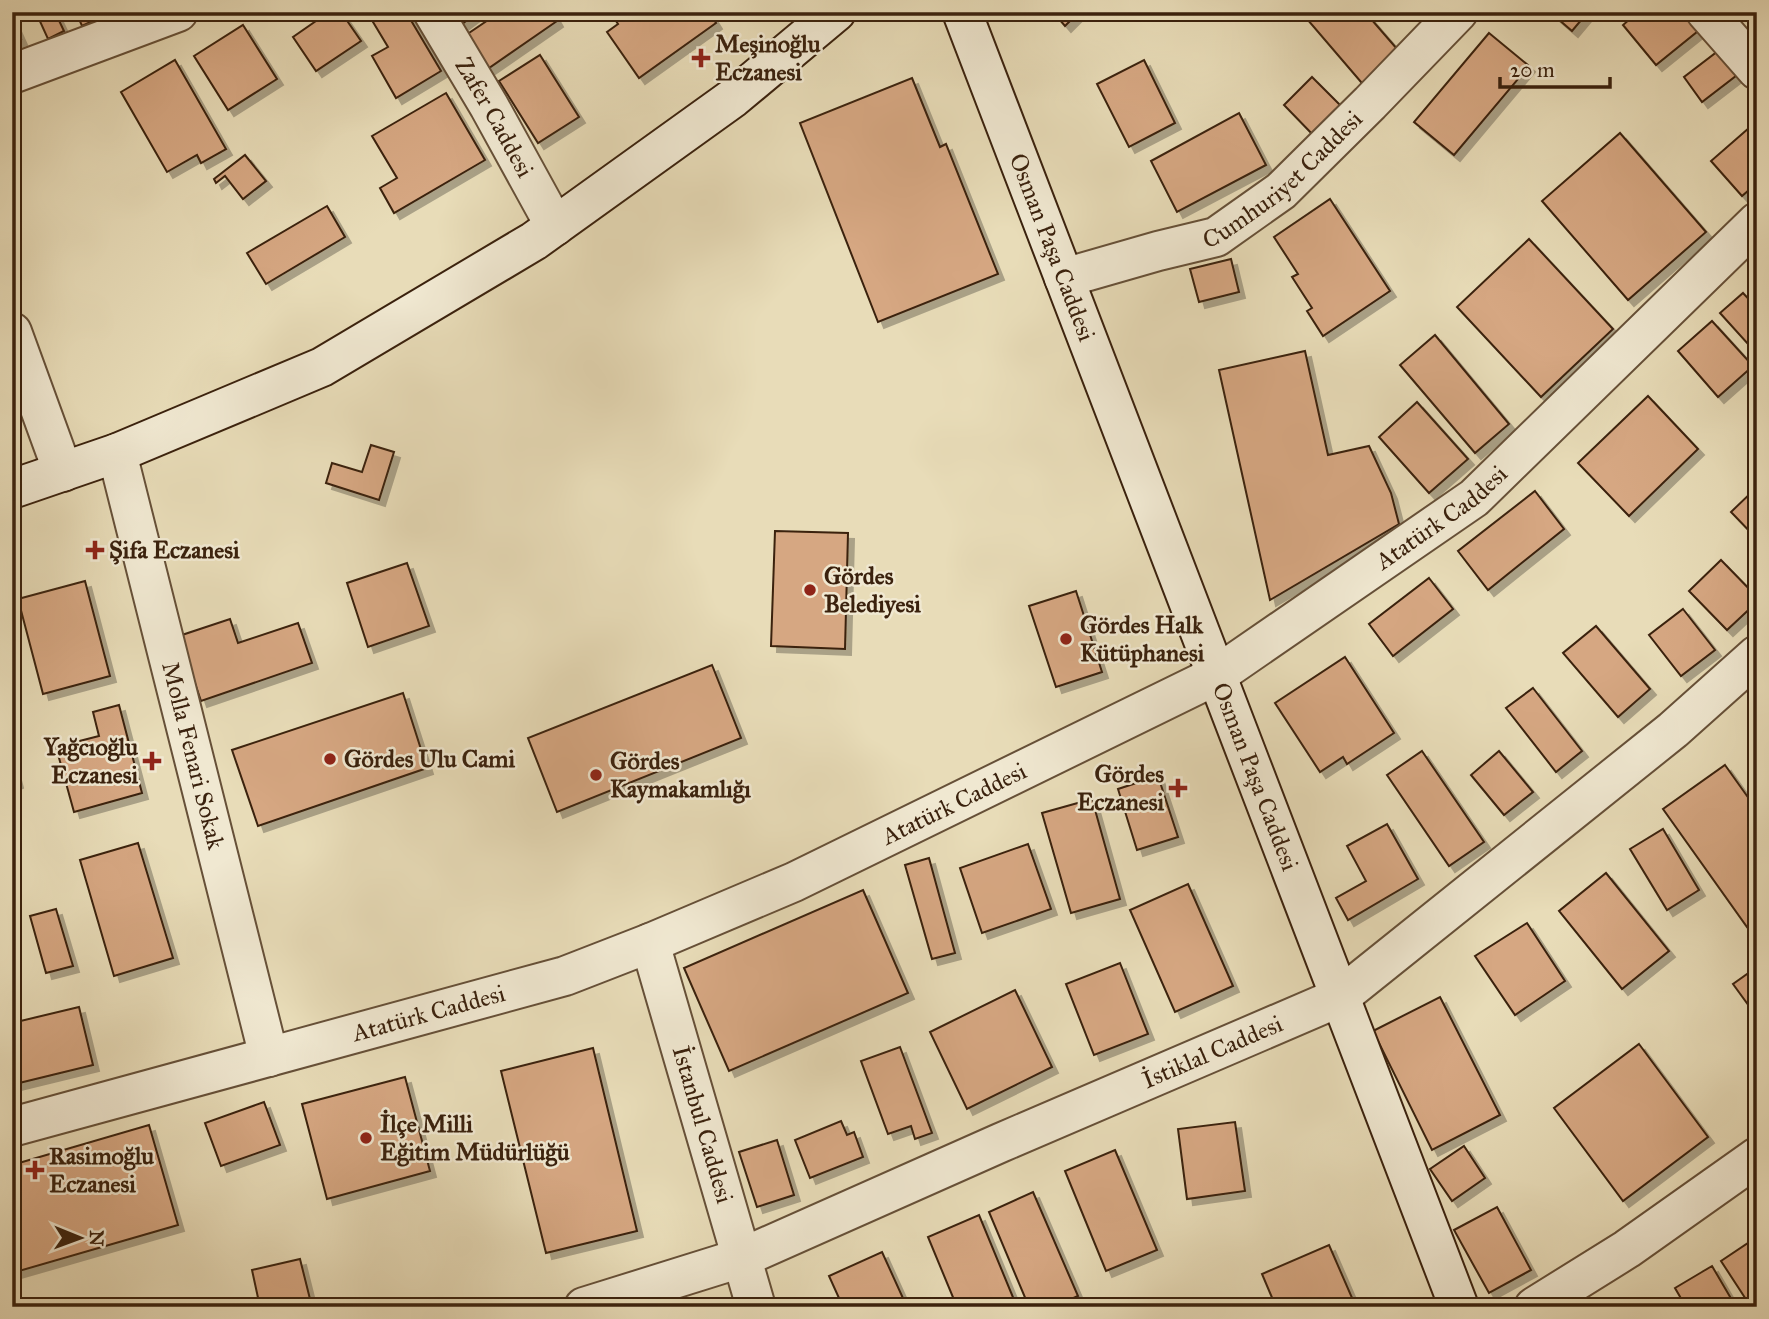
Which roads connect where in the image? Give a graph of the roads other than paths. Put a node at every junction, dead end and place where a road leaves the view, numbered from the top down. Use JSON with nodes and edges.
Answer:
{"nodes":[{"id":1,"x":178,"y":12,"type":"edge"},
{"id":2,"x":433,"y":12,"type":"edge"},
{"id":3,"x":962,"y":12,"type":"edge"},
{"id":4,"x":1458,"y":12,"type":"edge"},
{"id":5,"x":1706,"y":12,"type":"edge"},
{"id":6,"x":821,"y":17,"type":"edge"},
{"id":7,"x":1757,"y":70,"type":"edge"},
{"id":8,"x":12,"y":74,"type":"edge"},
{"id":9,"x":1757,"y":222,"type":"edge"},
{"id":10,"x":555,"y":226,"type":"junction"},
{"id":11,"x":1064,"y":278,"type":"junction"},
{"id":12,"x":12,"y":332,"type":"edge"},
{"id":13,"x":117,"y":453,"type":"junction"},
{"id":14,"x":64,"y":472,"type":"junction"},
{"id":15,"x":12,"y":489,"type":"edge"},
{"id":16,"x":1757,"y":655,"type":"edge"},
{"id":17,"x":1217,"y":675,"type":"junction"},
{"id":18,"x":650,"y":943,"type":"junction"},
{"id":19,"x":1340,"y":997,"type":"junction"},
{"id":20,"x":270,"y":1057,"type":"junction"},
{"id":21,"x":12,"y":1127,"type":"edge"},
{"id":22,"x":1757,"y":1157,"type":"edge"},
{"id":23,"x":741,"y":1258,"type":"junction"},
{"id":24,"x":584,"y":1307,"type":"edge"},
{"id":25,"x":756,"y":1307,"type":"edge"},
{"id":26,"x":1459,"y":1307,"type":"edge"},
{"id":27,"x":1534,"y":1307,"type":"edge"}],
"edges":[{"from":1,"to":8,"type":"street"},
{"from":2,"to":10,"type":"street","name":"Zafer Caddesi"},
{"from":3,"to":11,"type":"street","name":"Osman Paşa Caddesi"},
{"from":4,"to":11,"type":"street","name":"Cumhuriyet Caddesi"},
{"from":5,"to":7,"type":"street"},
{"from":6,"to":10,"type":"street"},
{"from":9,"to":17,"type":"street","name":"Atatürk Caddesi"},
{"from":10,"to":13,"type":"street"},
{"from":11,"to":17,"type":"street","name":"Osman Paşa Caddesi"},
{"from":12,"to":14,"type":"street"},
{"from":13,"to":14,"type":"street"},
{"from":13,"to":20,"type":"street","name":"Molla Fenari Sokak"},
{"from":14,"to":15,"type":"street"},
{"from":16,"to":19,"type":"street","name":"İstiklal Caddesi"},
{"from":17,"to":18,"type":"street","name":"Atatürk Caddesi"},
{"from":17,"to":19,"type":"street","name":"Osman Paşa Caddesi"},
{"from":18,"to":20,"type":"street","name":"Atatürk Caddesi"},
{"from":18,"to":23,"type":"street","name":"İstanbul Caddesi"},
{"from":19,"to":23,"type":"street","name":"İstiklal Caddesi"},
{"from":19,"to":26,"type":"street","name":"Osman Paşa Caddesi"},
{"from":20,"to":21,"type":"street","name":"Atatürk Caddesi"},
{"from":22,"to":27,"type":"street"},
{"from":23,"to":24,"type":"street","name":"İstiklal Caddesi"},
{"from":23,"to":25,"type":"street","name":"İstanbul Caddesi"}]}
